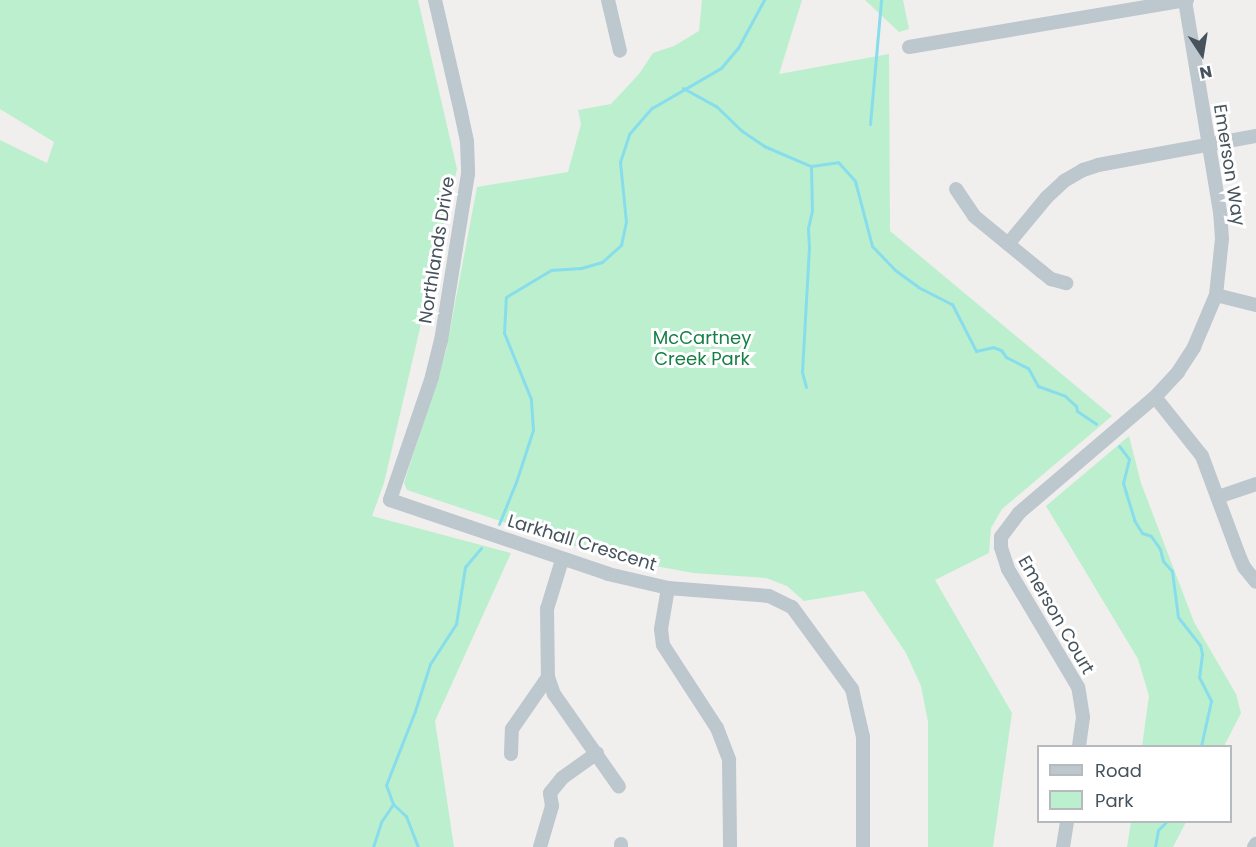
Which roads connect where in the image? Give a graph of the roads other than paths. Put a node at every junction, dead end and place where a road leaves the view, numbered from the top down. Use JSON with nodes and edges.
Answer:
{"nodes":[{"id":1,"x":435,"y":0,"type":"edge"},
{"id":2,"x":608,"y":0,"type":"edge"},
{"id":3,"x":1186,"y":0,"type":"edge"},
{"id":4,"x":909,"y":47,"type":"dead end"},
{"id":5,"x":620,"y":51,"type":"dead end"},
{"id":6,"x":1256,"y":136,"type":"edge"},
{"id":7,"x":1208,"y":144,"type":"junction"},
{"id":8,"x":956,"y":189,"type":"dead end"},
{"id":9,"x":1008,"y":244,"type":"junction"},
{"id":10,"x":1066,"y":283,"type":"dead end"},
{"id":11,"x":1216,"y":295,"type":"junction"},
{"id":12,"x":1256,"y":305,"type":"edge"},
{"id":13,"x":1155,"y":397,"type":"junction"},
{"id":14,"x":1256,"y":484,"type":"edge"},
{"id":15,"x":1218,"y":497,"type":"junction"},
{"id":16,"x":390,"y":500,"type":"joint"},
{"id":17,"x":1001,"y":537,"type":"joint"},
{"id":18,"x":562,"y":560,"type":"junction"},
{"id":19,"x":1256,"y":582,"type":"edge"},
{"id":20,"x":668,"y":588,"type":"junction"},
{"id":21,"x":548,"y":677,"type":"junction"},
{"id":22,"x":1078,"y":745,"type":"edge"},
{"id":23,"x":597,"y":753,"type":"junction"},
{"id":24,"x":512,"y":754,"type":"dead end"},
{"id":25,"x":619,"y":787,"type":"dead end"},
{"id":26,"x":1067,"y":823,"type":"edge"},
{"id":27,"x":540,"y":847,"type":"edge"},
{"id":28,"x":730,"y":847,"type":"edge"},
{"id":29,"x":862,"y":847,"type":"edge"},
{"id":30,"x":1063,"y":847,"type":"edge"}],
"edges":[{"from":1,"to":16,"type":"street","name":"Northlands Drive"},
{"from":2,"to":5,"type":"street"},
{"from":3,"to":4,"type":"street"},
{"from":3,"to":7,"type":"street","name":"Emerson Way"},
{"from":6,"to":7,"type":"street"},
{"from":7,"to":9,"type":"street"},
{"from":7,"to":11,"type":"street","name":"Emerson Way"},
{"from":8,"to":9,"type":"street"},
{"from":9,"to":10,"type":"street"},
{"from":11,"to":12,"type":"street"},
{"from":11,"to":13,"type":"street","name":"Emerson Way"},
{"from":13,"to":15,"type":"street"},
{"from":13,"to":17,"type":"street","name":"Emerson Way"},
{"from":14,"to":15,"type":"street"},
{"from":15,"to":19,"type":"street"},
{"from":16,"to":18,"type":"street","name":"Larkhall Crescent"},
{"from":17,"to":22,"type":"street","name":"Emerson Court"},
{"from":18,"to":20,"type":"street","name":"Larkhall Crescent"},
{"from":18,"to":21,"type":"street"},
{"from":20,"to":28,"type":"street"},
{"from":20,"to":29,"type":"street","name":"Larkhall Crescent"},
{"from":21,"to":23,"type":"street"},
{"from":21,"to":24,"type":"street"},
{"from":23,"to":25,"type":"street"},
{"from":23,"to":27,"type":"street"},
{"from":26,"to":30,"type":"street"}]}
